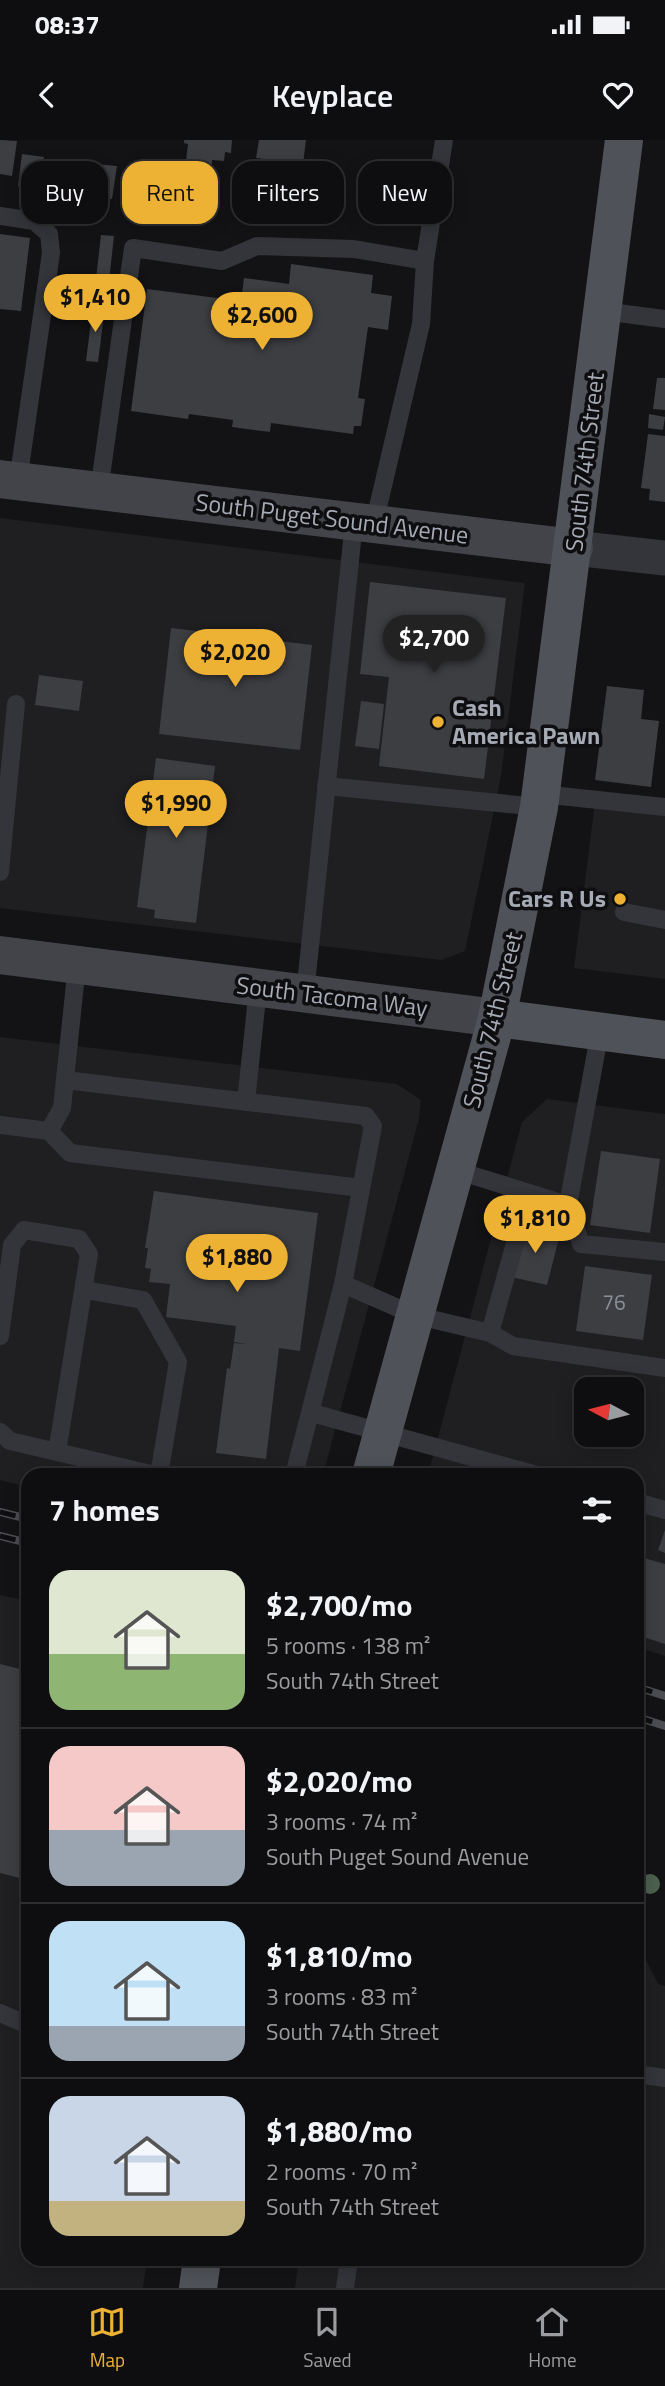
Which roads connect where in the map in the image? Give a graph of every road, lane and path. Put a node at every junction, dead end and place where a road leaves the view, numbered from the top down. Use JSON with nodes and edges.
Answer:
{"nodes":[{"id":1,"x":444,"y":140,"type":"edge"},
{"id":2,"x":624,"y":140,"type":"edge"},
{"id":3,"x":0,"y":216,"type":"edge"},
{"id":4,"x":425,"y":261,"type":"junction"},
{"id":5,"x":603,"y":311,"type":"junction"},
{"id":6,"x":665,"y":319,"type":"edge"},
{"id":7,"x":9,"y":480,"type":"edge"},
{"id":8,"x":99,"y":491,"type":"junction"},
{"id":9,"x":364,"y":523,"type":"junction"},
{"id":10,"x":574,"y":548,"type":"junction"},
{"id":11,"x":665,"y":558,"type":"edge"},
{"id":12,"x":16,"y":704,"type":"dead end"},
{"id":13,"x":326,"y":786,"type":"junction"},
{"id":14,"x":540,"y":801,"type":"junction"},
{"id":15,"x":665,"y":807,"type":"edge"},
{"id":16,"x":0,"y":872,"type":"edge"},
{"id":17,"x":624,"y":912,"type":"dead end"},
{"id":18,"x":665,"y":920,"type":"edge"},
{"id":19,"x":0,"y":955,"type":"edge"},
{"id":20,"x":77,"y":965,"type":"junction"},
{"id":21,"x":258,"y":988,"type":"junction"},
{"id":22,"x":305,"y":994,"type":"junction"},
{"id":23,"x":497,"y":1018,"type":"junction"},
{"id":24,"x":600,"y":1031,"type":"junction"},
{"id":25,"x":665,"y":1040,"type":"edge"},
{"id":26,"x":65,"y":1080,"type":"junction"},
{"id":27,"x":246,"y":1102,"type":"junction"},
{"id":28,"x":0,"y":1125,"type":"edge"},
{"id":29,"x":49,"y":1131,"type":"junction"},
{"id":30,"x":455,"y":1170,"type":"junction"},
{"id":31,"x":361,"y":1188,"type":"junction"},
{"id":32,"x":529,"y":1193,"type":"junction"},
{"id":33,"x":568,"y":1205,"type":"junction"},
{"id":34,"x":665,"y":1252,"type":"edge"},
{"id":35,"x":343,"y":1283,"type":"junction"},
{"id":36,"x":85,"y":1290,"type":"junction"},
{"id":37,"x":414,"y":1315,"type":"junction"},
{"id":38,"x":490,"y":1333,"type":"junction"},
{"id":39,"x":0,"y":1335,"type":"edge"},
{"id":40,"x":665,"y":1368,"type":"edge"},
{"id":41,"x":312,"y":1413,"type":"junction"},
{"id":42,"x":0,"y":1432,"type":"edge"},
{"id":43,"x":382,"y":1433,"type":"junction"},
{"id":44,"x":57,"y":1452,"type":"junction"},
{"id":45,"x":127,"y":1468,"type":"edge"},
{"id":46,"x":158,"y":1468,"type":"edge"},
{"id":47,"x":296,"y":1468,"type":"edge"},
{"id":48,"x":373,"y":1468,"type":"edge"},
{"id":49,"x":511,"y":1468,"type":"edge"},
{"id":50,"x":644,"y":1504,"type":"edge"},
{"id":51,"x":665,"y":1510,"type":"edge"},
{"id":52,"x":0,"y":2012,"type":"edge"},
{"id":53,"x":21,"y":2022,"type":"edge"},
{"id":54,"x":644,"y":2075,"type":"edge"},
{"id":55,"x":665,"y":2078,"type":"edge"},
{"id":56,"x":201,"y":2266,"type":"edge"},
{"id":57,"x":348,"y":2266,"type":"edge"},
{"id":58,"x":198,"y":2288,"type":"edge"},
{"id":59,"x":345,"y":2288,"type":"edge"}],
"edges":[{"from":1,"to":4,"type":"lane"},
{"from":2,"to":5,"type":"main road","name":"South 74th Street"},
{"from":3,"to":7,"type":"lane"},
{"from":4,"to":8,"type":"lane"},
{"from":4,"to":9,"type":"lane"},
{"from":5,"to":6,"type":"lane"},
{"from":5,"to":10,"type":"main road","name":"South 74th Street"},
{"from":7,"to":8,"type":"street","name":"South Puget Sound Avenue"},
{"from":8,"to":9,"type":"street","name":"South Puget Sound Avenue"},
{"from":9,"to":10,"type":"street","name":"South Puget Sound Avenue"},
{"from":9,"to":13,"type":"lane"},
{"from":10,"to":11,"type":"street","name":"South Puget Sound Avenue"},
{"from":10,"to":14,"type":"main road","name":"South 74th Street"},
{"from":12,"to":16,"type":"lane"},
{"from":13,"to":14,"type":"lane"},
{"from":13,"to":22,"type":"lane"},
{"from":14,"to":15,"type":"lane"},
{"from":14,"to":23,"type":"main road","name":"South 74th Street"},
{"from":17,"to":18,"type":"lane"},
{"from":19,"to":20,"type":"street","name":"South Tacoma Way"},
{"from":20,"to":21,"type":"street","name":"South Tacoma Way"},
{"from":20,"to":26,"type":"lane"},
{"from":21,"to":22,"type":"street","name":"South Tacoma Way"},
{"from":21,"to":27,"type":"lane"},
{"from":22,"to":23,"type":"street","name":"South Tacoma Way"},
{"from":23,"to":24,"type":"main road","name":"South Tacoma Way"},
{"from":23,"to":30,"type":"main road","name":"South 74th Street"},
{"from":24,"to":25,"type":"main road","name":"South Tacoma Way"},
{"from":24,"to":33,"type":"lane"},
{"from":26,"to":27,"type":"lane"},
{"from":26,"to":29,"type":"lane"},
{"from":27,"to":31,"type":"lane"},
{"from":28,"to":29,"type":"lane"},
{"from":29,"to":31,"type":"lane"},
{"from":30,"to":32,"type":"lane"},
{"from":30,"to":37,"type":"main road","name":"South 74th Street"},
{"from":31,"to":35,"type":"lane"},
{"from":32,"to":33,"type":"lane"},
{"from":32,"to":38,"type":"lane"},
{"from":33,"to":34,"type":"lane"},
{"from":35,"to":37,"type":"lane"},
{"from":35,"to":41,"type":"lane"},
{"from":36,"to":39,"type":"lane"},
{"from":36,"to":44,"type":"lane"},
{"from":36,"to":46,"type":"lane"},
{"from":37,"to":38,"type":"lane"},
{"from":37,"to":43,"type":"main road","name":"South 74th Street"},
{"from":38,"to":40,"type":"lane"},
{"from":41,"to":43,"type":"lane"},
{"from":41,"to":47,"type":"lane"},
{"from":42,"to":44,"type":"lane"},
{"from":43,"to":48,"type":"main road","name":"South 74th Street"},
{"from":43,"to":49,"type":"lane"},
{"from":44,"to":45,"type":"lane"},
{"from":50,"to":51,"type":"lane"},
{"from":52,"to":53,"type":"lane"},
{"from":54,"to":55,"type":"lane"},
{"from":56,"to":58,"type":"main road"},
{"from":57,"to":59,"type":"lane"}]}
